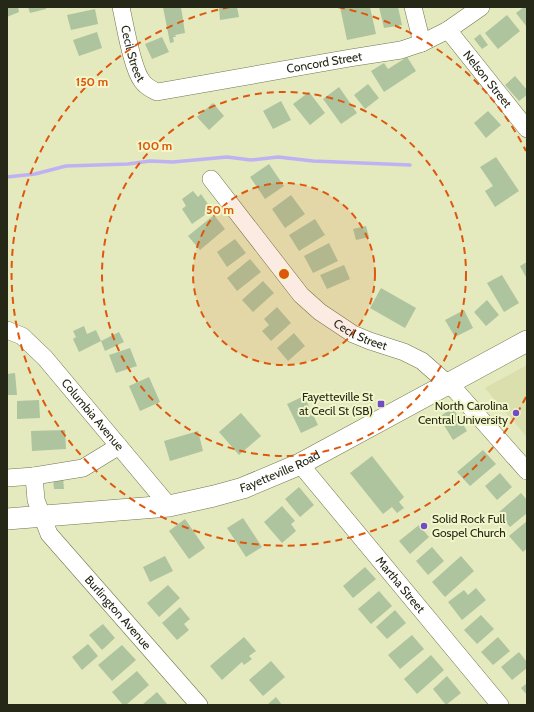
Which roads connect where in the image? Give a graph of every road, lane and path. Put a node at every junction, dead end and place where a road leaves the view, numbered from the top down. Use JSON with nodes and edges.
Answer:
{"nodes":[{"id":1,"x":121,"y":7,"type":"edge"},
{"id":2,"x":414,"y":7,"type":"edge"},
{"id":3,"x":481,"y":7,"type":"edge"},
{"id":4,"x":448,"y":30,"type":"junction"},
{"id":5,"x":422,"y":43,"type":"junction"},
{"id":6,"x":157,"y":92,"type":"joint"},
{"id":7,"x":527,"y":129,"type":"edge"},
{"id":8,"x":212,"y":179,"type":"dead end"},
{"id":9,"x":9,"y":330,"type":"edge"},
{"id":10,"x":527,"y":341,"type":"edge"},
{"id":11,"x":449,"y":383,"type":"junction"},
{"id":12,"x":119,"y":446,"type":"junction"},
{"id":13,"x":300,"y":464,"type":"junction"},
{"id":14,"x":527,"y":471,"type":"edge"},
{"id":15,"x":34,"y":476,"type":"junction"},
{"id":16,"x":7,"y":478,"type":"edge"},
{"id":17,"x":169,"y":506,"type":"junction"},
{"id":18,"x":42,"y":517,"type":"junction"},
{"id":19,"x":7,"y":519,"type":"edge"},
{"id":20,"x":199,"y":705,"type":"edge"},
{"id":21,"x":500,"y":705,"type":"edge"}],
"edges":[{"from":1,"to":6,"type":"street","name":"Cecil Street"},
{"from":2,"to":5,"type":"street"},
{"from":3,"to":4,"type":"street","name":"Concord Street"},
{"from":4,"to":5,"type":"street","name":"Concord Street"},
{"from":4,"to":7,"type":"street","name":"Nelson Street"},
{"from":5,"to":6,"type":"street","name":"Concord Street"},
{"from":8,"to":11,"type":"street","name":"Cecil Street"},
{"from":9,"to":12,"type":"street","name":"Columbia Avenue"},
{"from":10,"to":11,"type":"main road","name":"Fayetteville Road"},
{"from":11,"to":13,"type":"main road","name":"Fayetteville Road"},
{"from":11,"to":14,"type":"street","name":"Cecil Street"},
{"from":12,"to":15,"type":"street"},
{"from":12,"to":17,"type":"street","name":"Columbia Avenue"},
{"from":13,"to":17,"type":"main road","name":"Fayetteville Road"},
{"from":13,"to":21,"type":"street","name":"Martha Street"},
{"from":15,"to":16,"type":"street"},
{"from":15,"to":18,"type":"street","name":"Burlington Avenue"},
{"from":17,"to":18,"type":"main road","name":"Fayetteville Road"},
{"from":18,"to":19,"type":"main road","name":"Fayetteville Road"},
{"from":18,"to":20,"type":"street","name":"Burlington Avenue"}]}
